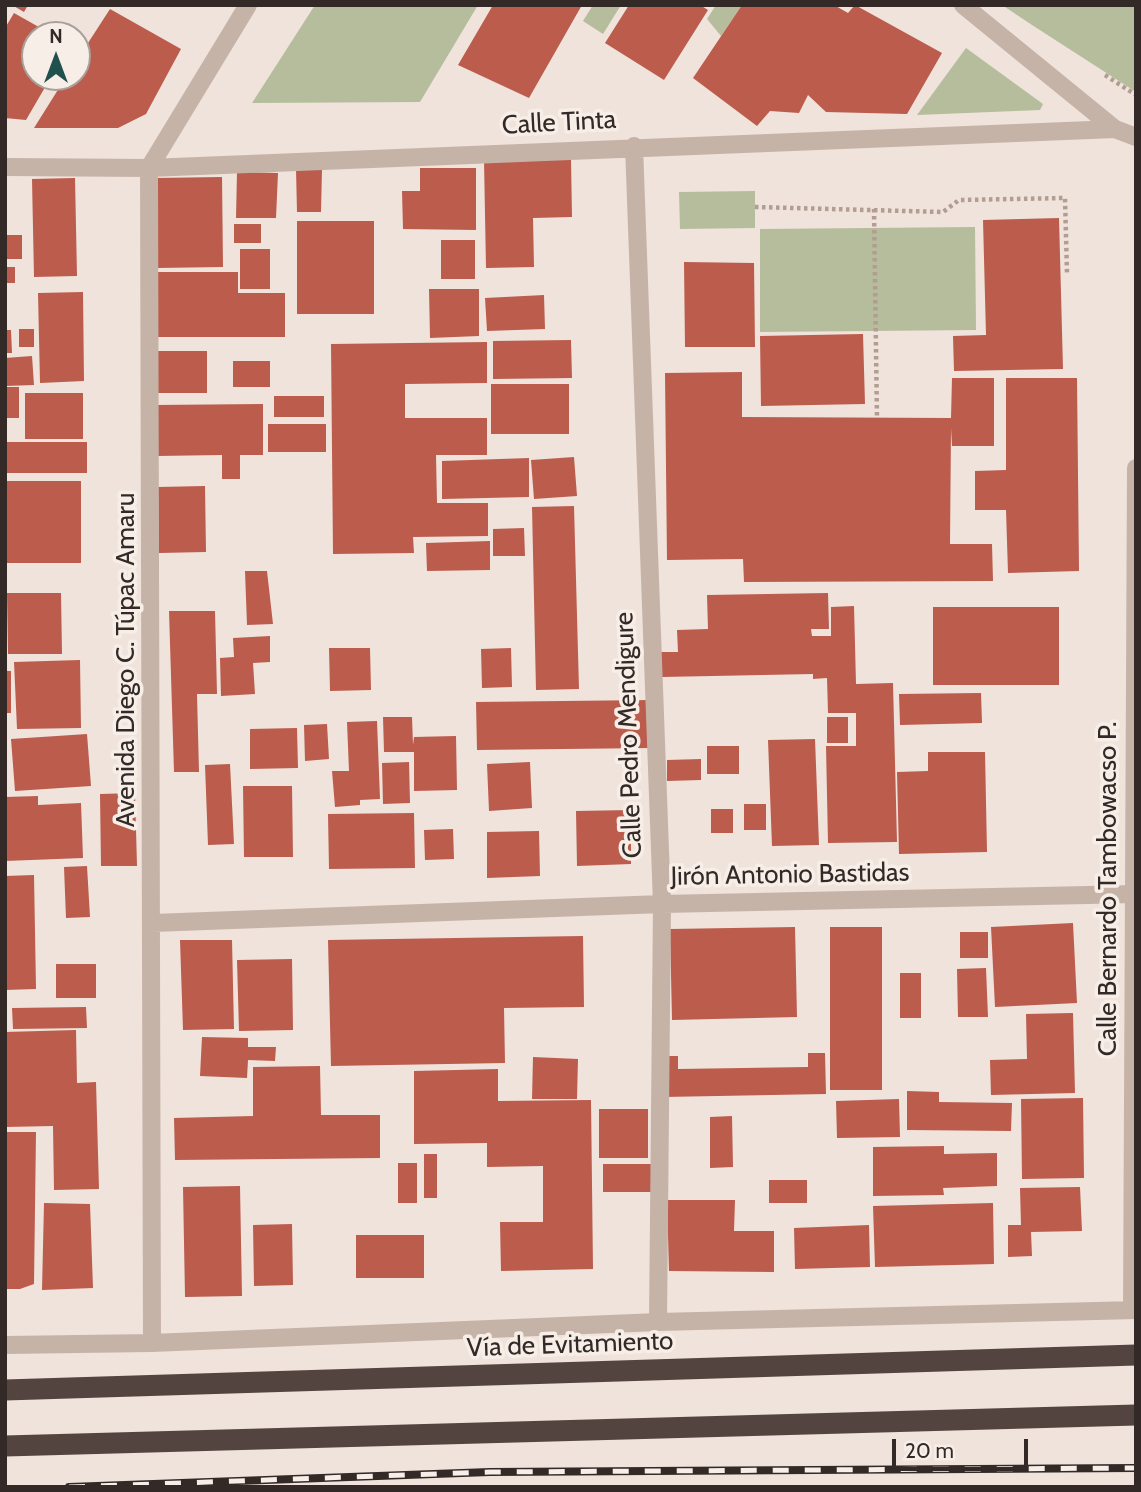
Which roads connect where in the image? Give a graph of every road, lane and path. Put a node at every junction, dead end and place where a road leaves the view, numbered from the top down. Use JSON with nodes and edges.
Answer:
{"nodes":[{"id":1,"x":248,"y":5,"type":"edge"},
{"id":2,"x":963,"y":5,"type":"edge"},
{"id":3,"x":1115,"y":129,"type":"junction"},
{"id":4,"x":1136,"y":136,"type":"edge"},
{"id":5,"x":634,"y":146,"type":"junction"},
{"id":6,"x":5,"y":167,"type":"edge"},
{"id":7,"x":149,"y":168,"type":"junction"},
{"id":8,"x":755,"y":207,"type":"dead end"},
{"id":9,"x":874,"y":209,"type":"junction"},
{"id":10,"x":1067,"y":273,"type":"dead end"},
{"id":11,"x":877,"y":418,"type":"dead end"},
{"id":12,"x":1136,"y":468,"type":"edge"},
{"id":13,"x":1135,"y":894,"type":"edge"},
{"id":14,"x":662,"y":904,"type":"junction"},
{"id":15,"x":153,"y":923,"type":"junction"},
{"id":16,"x":1134,"y":1310,"type":"edge"},
{"id":17,"x":658,"y":1322,"type":"junction"},
{"id":18,"x":152,"y":1343,"type":"junction"},
{"id":19,"x":5,"y":1345,"type":"edge"},
{"id":20,"x":1136,"y":1355,"type":"edge"},
{"id":21,"x":5,"y":1390,"type":"edge"},
{"id":22,"x":1136,"y":1415,"type":"edge"},
{"id":23,"x":5,"y":1446,"type":"edge"}],
"edges":[{"from":1,"to":7,"type":"street"},
{"from":2,"to":3,"type":"street","name":"Calle Tinta"},
{"from":3,"to":4,"type":"street","name":"Calle Tinta"},
{"from":3,"to":5,"type":"street","name":"Calle Tinta"},
{"from":5,"to":7,"type":"street","name":"Calle Tinta"},
{"from":5,"to":14,"type":"street","name":"Calle Pedro Mendigure"},
{"from":6,"to":7,"type":"street","name":"Calle Tinta"},
{"from":7,"to":15,"type":"street","name":"Avenida Diego C. Túpac Amaru"},
{"from":8,"to":9,"type":"path"},
{"from":9,"to":10,"type":"path"},
{"from":9,"to":11,"type":"path"},
{"from":12,"to":13,"type":"street","name":"Calle Bernardo Tambowacso P."},
{"from":13,"to":14,"type":"street","name":"Jirón Antonio Bastidas"},
{"from":13,"to":16,"type":"street","name":"Calle Bernardo Tambowacso P."},
{"from":14,"to":15,"type":"street","name":"Jirón Antonio Bastidas"},
{"from":14,"to":17,"type":"street","name":"Calle Pedro Mendigure"},
{"from":15,"to":18,"type":"street","name":"Avenida Diego C. Túpac Amaru"},
{"from":16,"to":17,"type":"street"},
{"from":17,"to":18,"type":"street"},
{"from":18,"to":19,"type":"street"},
{"from":20,"to":21,"type":"highway","name":"Vía de Evitamiento"},
{"from":22,"to":23,"type":"highway"}]}
